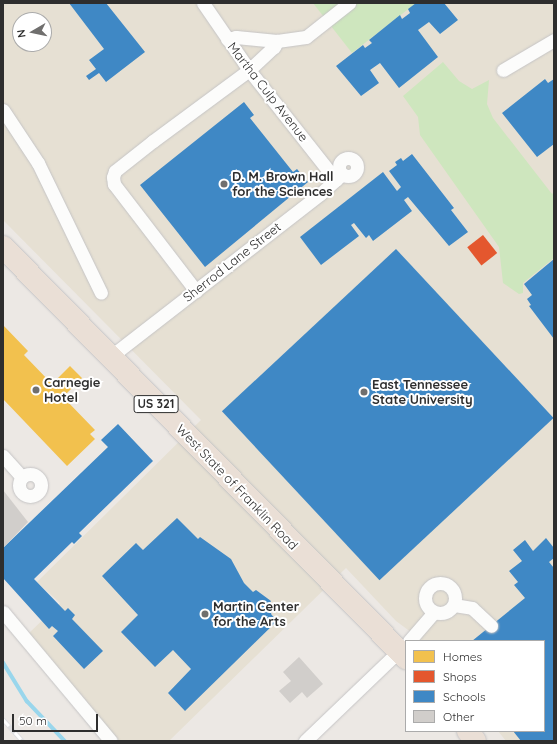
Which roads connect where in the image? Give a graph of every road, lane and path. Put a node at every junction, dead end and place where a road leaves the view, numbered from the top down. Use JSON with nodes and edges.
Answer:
{"nodes":[{"id":1,"x":203,"y":3,"type":"edge"},
{"id":2,"x":349,"y":3,"type":"edge"},
{"id":3,"x":227,"y":39,"type":"junction"},
{"id":4,"x":554,"y":40,"type":"edge"},
{"id":5,"x":277,"y":41,"type":"junction"},
{"id":6,"x":249,"y":70,"type":"junction"},
{"id":7,"x":503,"y":70,"type":"dead end"},
{"id":8,"x":3,"y":110,"type":"edge"},
{"id":9,"x":344,"y":176,"type":"joint"},
{"id":10,"x":3,"y":247,"type":"edge"},
{"id":11,"x":196,"y":291,"type":"junction"},
{"id":12,"x":101,"y":293,"type":"dead end"},
{"id":13,"x":110,"y":357,"type":"junction"},
{"id":14,"x":3,"y":456,"type":"edge"},
{"id":15,"x":22,"y":477,"type":"dead end"},
{"id":16,"x":454,"y":605,"type":"junction"},
{"id":17,"x":3,"y":612,"type":"edge"},
{"id":18,"x":434,"y":612,"type":"junction"},
{"id":19,"x":491,"y":626,"type":"dead end"},
{"id":20,"x":412,"y":640,"type":"edge"},
{"id":21,"x":405,"y":649,"type":"edge"},
{"id":22,"x":469,"y":732,"type":"edge"},
{"id":23,"x":111,"y":741,"type":"edge"},
{"id":24,"x":305,"y":741,"type":"edge"},
{"id":25,"x":475,"y":741,"type":"edge"}],
"edges":[{"from":1,"to":3,"type":"street","name":"Martha Culp Avenue"},
{"from":2,"to":5,"type":"street"},
{"from":3,"to":5,"type":"street"},
{"from":3,"to":6,"type":"street","name":"Martha Culp Avenue"},
{"from":4,"to":7,"type":"street"},
{"from":5,"to":6,"type":"street"},
{"from":6,"to":9,"type":"street","name":"Martha Culp Avenue"},
{"from":6,"to":11,"type":"street"},
{"from":8,"to":12,"type":"street"},
{"from":9,"to":11,"type":"street","name":"Sherrod Lane Street"},
{"from":10,"to":13,"type":"highway","name":"West State of Franklin Road","number":"US 321"},
{"from":11,"to":13,"type":"street","name":"Sherrod Lane Street"},
{"from":13,"to":21,"type":"highway","name":"West State of Franklin Road","number":"US 321"},
{"from":14,"to":15,"type":"street"},
{"from":16,"to":18,"type":"street"},
{"from":16,"to":18,"type":"street"},
{"from":16,"to":19,"type":"street"},
{"from":17,"to":23,"type":"street"},
{"from":18,"to":20,"type":"street"},
{"from":21,"to":24,"type":"street"},
{"from":22,"to":25,"type":"highway"}]}
